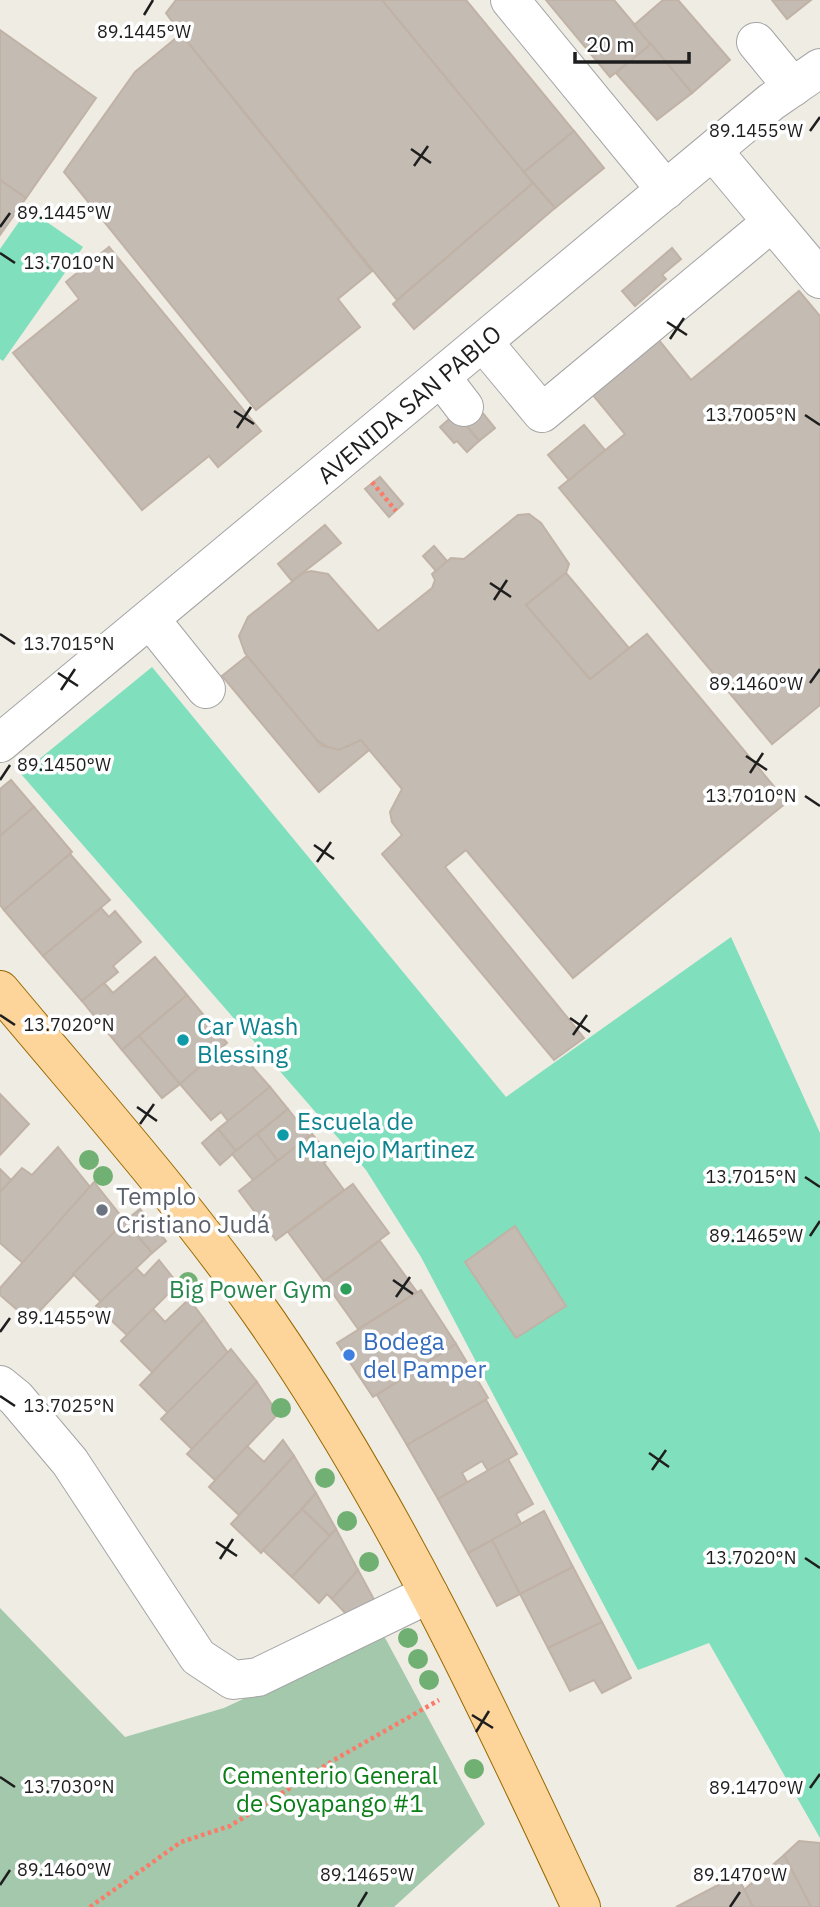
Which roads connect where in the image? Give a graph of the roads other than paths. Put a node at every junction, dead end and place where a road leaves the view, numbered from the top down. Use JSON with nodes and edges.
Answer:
{"nodes":[{"id":1,"x":510,"y":0,"type":"edge"},
{"id":2,"x":756,"y":41,"type":"dead end"},
{"id":3,"x":807,"y":77,"type":"edge"},
{"id":4,"x":713,"y":151,"type":"junction"},
{"id":5,"x":666,"y":190,"type":"junction"},
{"id":6,"x":772,"y":222,"type":"junction"},
{"id":7,"x":820,"y":279,"type":"edge"},
{"id":8,"x":483,"y":342,"type":"junction"},
{"id":9,"x":150,"y":619,"type":"junction"},
{"id":10,"x":206,"y":689,"type":"dead end"},
{"id":11,"x":0,"y":743,"type":"edge"},
{"id":12,"x":0,"y":990,"type":"edge"},
{"id":13,"x":0,"y":1385,"type":"edge"},
{"id":14,"x":429,"y":1594,"type":"junction"},
{"id":15,"x":581,"y":1907,"type":"edge"}],
"edges":[{"from":1,"to":5,"type":"street"},
{"from":2,"to":3,"type":"street"},
{"from":3,"to":4,"type":"street","name":"AVENIDA SAN PABLO"},
{"from":4,"to":5,"type":"street","name":"AVENIDA SAN PABLO"},
{"from":4,"to":6,"type":"street"},
{"from":5,"to":8,"type":"street","name":"AVENIDA SAN PABLO"},
{"from":6,"to":7,"type":"street"},
{"from":6,"to":8,"type":"street"},
{"from":8,"to":9,"type":"street","name":"AVENIDA SAN PABLO"},
{"from":9,"to":10,"type":"street"},
{"from":9,"to":11,"type":"street","name":"AVENIDA SAN PABLO"},
{"from":12,"to":14,"type":"main road"},
{"from":13,"to":14,"type":"street"},
{"from":14,"to":15,"type":"main road"}]}
